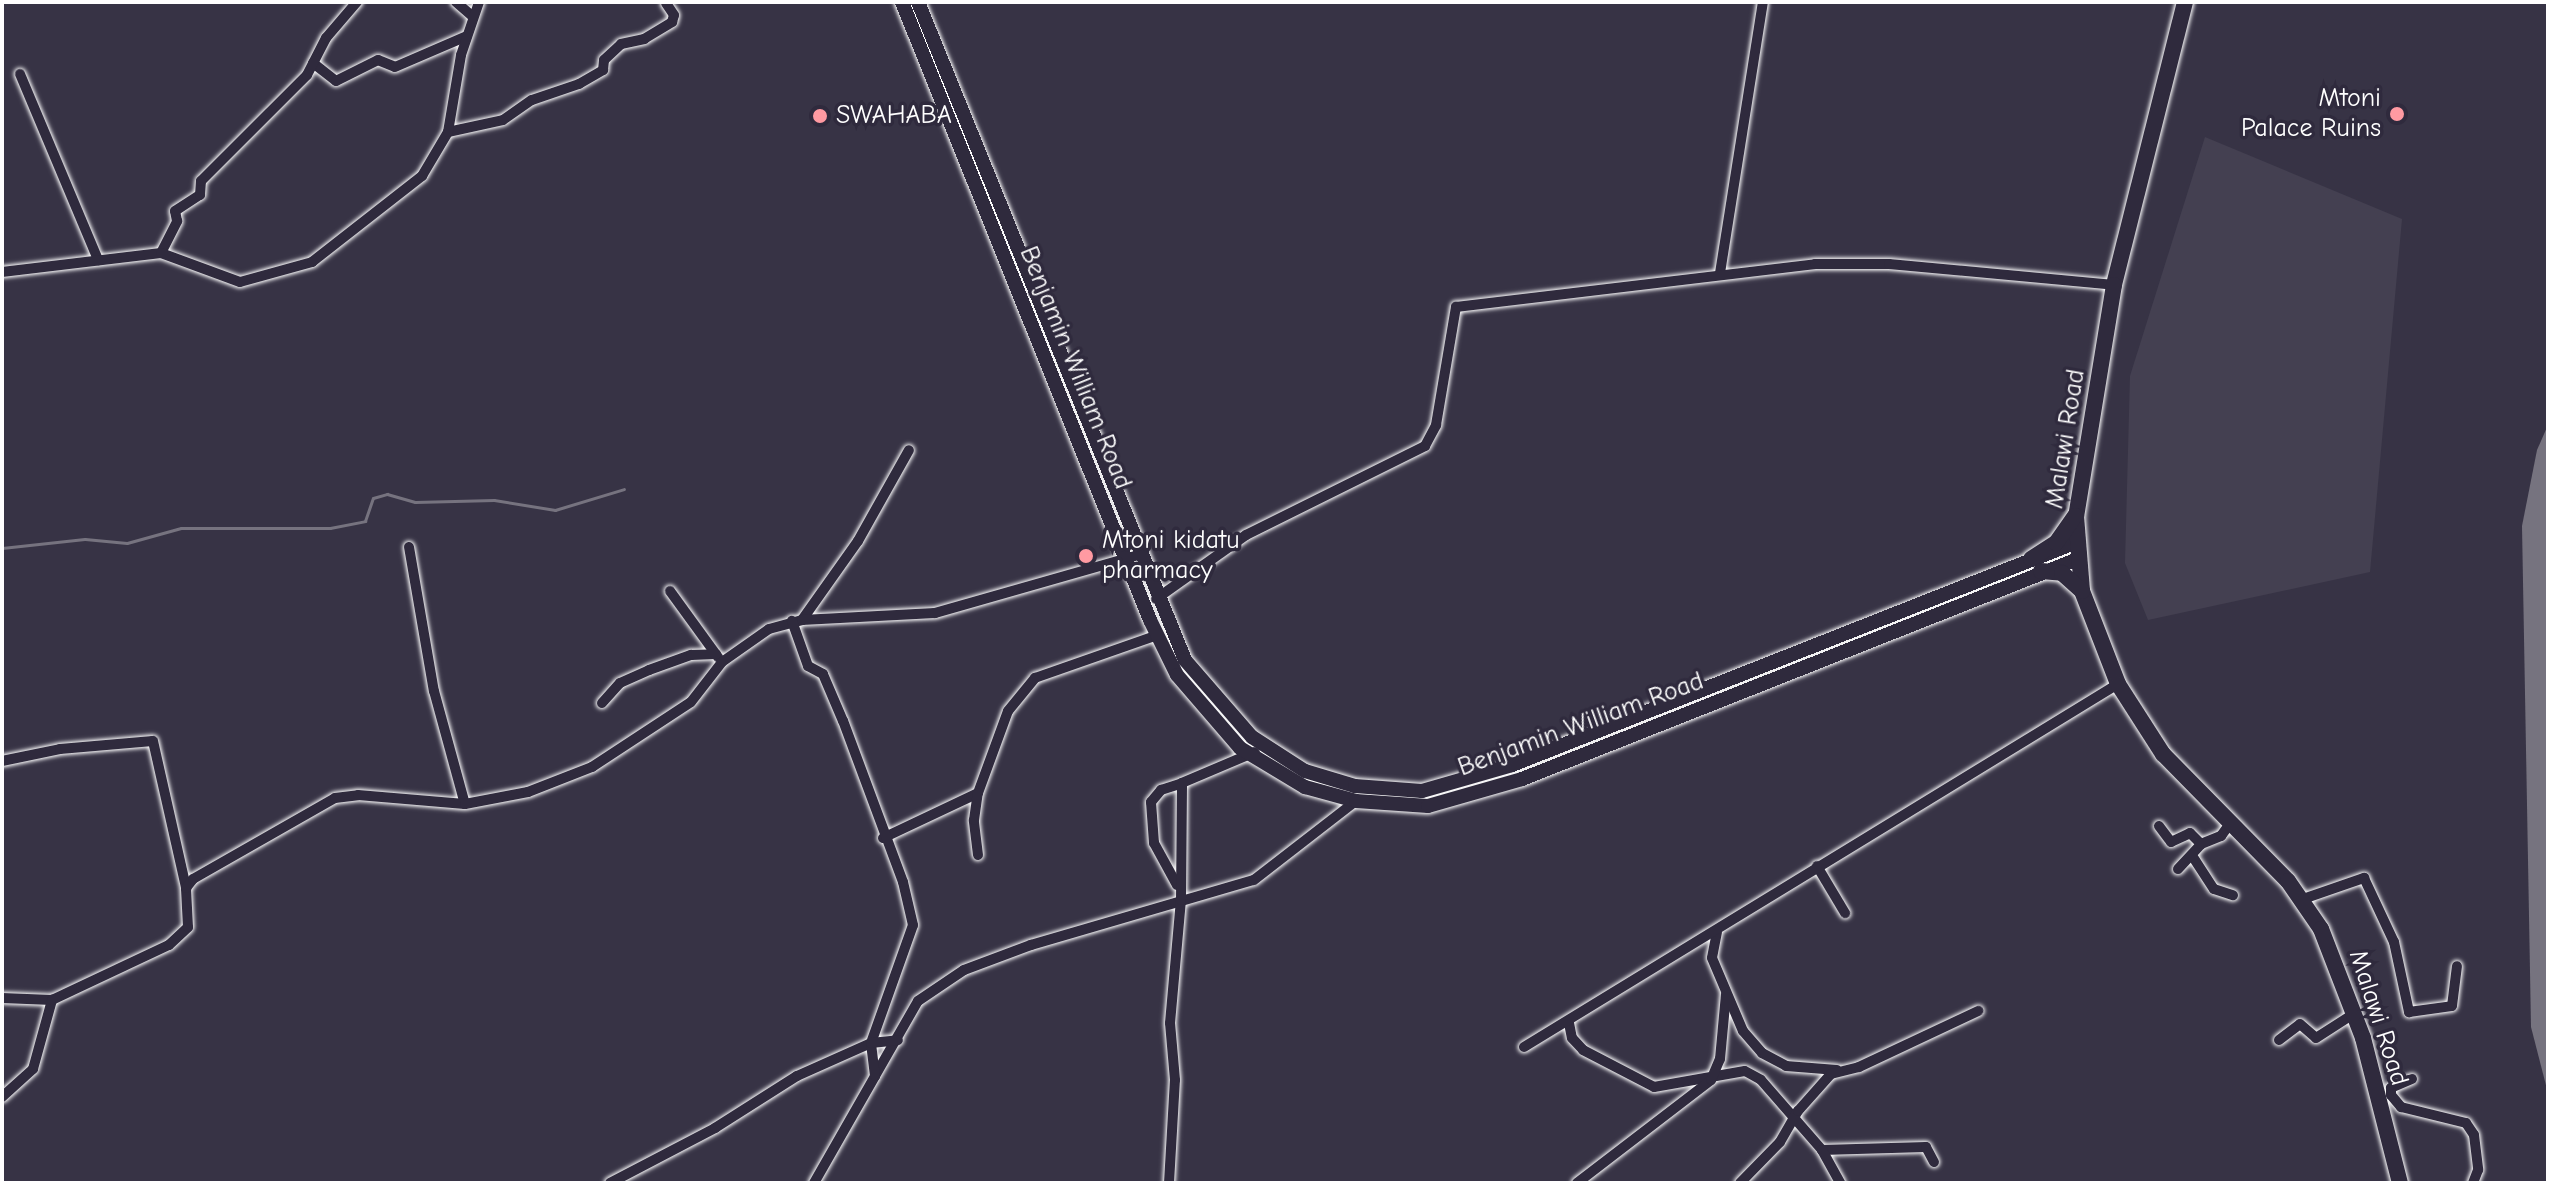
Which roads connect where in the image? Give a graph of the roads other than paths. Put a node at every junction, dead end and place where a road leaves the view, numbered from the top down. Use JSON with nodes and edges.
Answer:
{"nodes":[{"id":1,"x":357,"y":2,"type":"edge"},
{"id":2,"x":456,"y":2,"type":"edge"},
{"id":3,"x":479,"y":2,"type":"edge"},
{"id":4,"x":902,"y":2,"type":"edge"},
{"id":5,"x":918,"y":2,"type":"edge"},
{"id":6,"x":1763,"y":2,"type":"edge"},
{"id":7,"x":2185,"y":2,"type":"edge"},
{"id":8,"x":666,"y":3,"type":"edge"},
{"id":9,"x":472,"y":16,"type":"junction"},
{"id":10,"x":467,"y":36,"type":"junction"},
{"id":11,"x":313,"y":63,"type":"junction"},
{"id":12,"x":20,"y":74,"type":"dead end"},
{"id":13,"x":448,"y":132,"type":"junction"},
{"id":14,"x":161,"y":253,"type":"junction"},
{"id":15,"x":98,"y":260,"type":"junction"},
{"id":16,"x":2,"y":272,"type":"edge"},
{"id":17,"x":1720,"y":273,"type":"junction"},
{"id":18,"x":2114,"y":285,"type":"junction"},
{"id":19,"x":909,"y":450,"type":"dead end"},
{"id":20,"x":2076,"y":516,"type":"junction"},
{"id":21,"x":409,"y":547,"type":"dead end"},
{"id":22,"x":2078,"y":550,"type":"junction"},
{"id":23,"x":1133,"y":558,"type":"junction"},
{"id":24,"x":2036,"y":565,"type":"junction"},
{"id":25,"x":670,"y":591,"type":"dead end"},
{"id":26,"x":2082,"y":591,"type":"junction"},
{"id":27,"x":1156,"y":599,"type":"junction"},
{"id":28,"x":797,"y":621,"type":"junction"},
{"id":29,"x":1158,"y":635,"type":"junction"},
{"id":30,"x":719,"y":658,"type":"junction"},
{"id":31,"x":2118,"y":684,"type":"junction"},
{"id":32,"x":602,"y":703,"type":"dead end"},
{"id":33,"x":1256,"y":749,"type":"junction"},
{"id":34,"x":2,"y":761,"type":"edge"},
{"id":35,"x":1182,"y":783,"type":"junction"},
{"id":36,"x":978,"y":793,"type":"junction"},
{"id":37,"x":1356,"y":801,"type":"junction"},
{"id":38,"x":465,"y":804,"type":"junction"},
{"id":39,"x":2231,"y":822,"type":"junction"},
{"id":40,"x":2159,"y":826,"type":"dead end"},
{"id":41,"x":883,"y":838,"type":"junction"},
{"id":42,"x":2201,"y":844,"type":"junction"},
{"id":43,"x":978,"y":855,"type":"dead end"},
{"id":44,"x":2193,"y":857,"type":"junction"},
{"id":45,"x":1817,"y":866,"type":"junction"},
{"id":46,"x":2178,"y":869,"type":"dead end"},
{"id":47,"x":1177,"y":885,"type":"junction"},
{"id":48,"x":186,"y":888,"type":"junction"},
{"id":49,"x":2233,"y":895,"type":"dead end"},
{"id":50,"x":2303,"y":899,"type":"junction"},
{"id":51,"x":1181,"y":900,"type":"junction"},
{"id":52,"x":1845,"y":913,"type":"dead end"},
{"id":53,"x":1717,"y":932,"type":"junction"},
{"id":54,"x":2457,"y":966,"type":"dead end"},
{"id":55,"x":1726,"y":994,"type":"junction"},
{"id":56,"x":2,"y":998,"type":"edge"},
{"id":57,"x":52,"y":1000,"type":"junction"},
{"id":58,"x":1978,"y":1011,"type":"dead end"},
{"id":59,"x":2355,"y":1013,"type":"junction"},
{"id":60,"x":1569,"y":1023,"type":"junction"},
{"id":61,"x":898,"y":1040,"type":"junction"},
{"id":62,"x":2279,"y":1040,"type":"dead end"},
{"id":63,"x":871,"y":1043,"type":"junction"},
{"id":64,"x":1524,"y":1047,"type":"dead end"},
{"id":65,"x":871,"y":1055,"type":"junction"},
{"id":66,"x":889,"y":1055,"type":"junction"},
{"id":67,"x":1839,"y":1070,"type":"junction"},
{"id":68,"x":875,"y":1076,"type":"junction"},
{"id":69,"x":1714,"y":1076,"type":"junction"},
{"id":70,"x":2412,"y":1079,"type":"dead end"},
{"id":71,"x":2,"y":1097,"type":"edge"},
{"id":72,"x":1792,"y":1121,"type":"junction"},
{"id":73,"x":1822,"y":1150,"type":"junction"},
{"id":74,"x":1934,"y":1162,"type":"dead end"},
{"id":75,"x":610,"y":1183,"type":"edge"},
{"id":76,"x":814,"y":1183,"type":"edge"},
{"id":77,"x":1169,"y":1183,"type":"edge"},
{"id":78,"x":1577,"y":1183,"type":"edge"},
{"id":79,"x":1740,"y":1183,"type":"edge"},
{"id":80,"x":1840,"y":1183,"type":"edge"},
{"id":81,"x":2400,"y":1183,"type":"edge"},
{"id":82,"x":2473,"y":1183,"type":"edge"}],
"edges":[{"from":1,"to":11,"type":"street"},
{"from":2,"to":9,"type":"street"},
{"from":3,"to":9,"type":"street"},
{"from":4,"to":23,"type":"main road","name":"Benjamin William Road"},
{"from":5,"to":23,"type":"main road","name":"Benjamin William Road"},
{"from":6,"to":17,"type":"street"},
{"from":7,"to":18,"type":"main road","name":"Malawi Road"},
{"from":8,"to":13,"type":"street"},
{"from":9,"to":10,"type":"street"},
{"from":10,"to":11,"type":"street"},
{"from":10,"to":13,"type":"street"},
{"from":11,"to":14,"type":"street"},
{"from":12,"to":15,"type":"street"},
{"from":13,"to":14,"type":"street"},
{"from":14,"to":15,"type":"street"},
{"from":15,"to":16,"type":"street"},
{"from":17,"to":18,"type":"street"},
{"from":17,"to":27,"type":"street"},
{"from":18,"to":20,"type":"main road","name":"Malawi Road"},
{"from":19,"to":28,"type":"street"},
{"from":20,"to":22,"type":"main road","name":"Malawi Road"},
{"from":20,"to":24,"type":"main road"},
{"from":21,"to":38,"type":"street"},
{"from":22,"to":24,"type":"main road","name":"Benjamin William Road"},
{"from":22,"to":26,"type":"main road","name":"Malawi Road"},
{"from":23,"to":27,"type":"main road","name":"Benjamin William Road"},
{"from":23,"to":28,"type":"street"},
{"from":23,"to":29,"type":"main road","name":"Benjamin William Road"},
{"from":24,"to":26,"type":"main road"},
{"from":24,"to":33,"type":"main road","name":"Benjamin William Road"},
{"from":24,"to":37,"type":"main road","name":"Benjamin William Road"},
{"from":25,"to":30,"type":"street"},
{"from":26,"to":31,"type":"main road","name":"Malawi Road"},
{"from":27,"to":33,"type":"main road","name":"Benjamin William Road"},
{"from":28,"to":30,"type":"street"},
{"from":28,"to":41,"type":"street"},
{"from":29,"to":33,"type":"main road","name":"Benjamin William Road"},
{"from":29,"to":36,"type":"street"},
{"from":30,"to":32,"type":"street"},
{"from":30,"to":38,"type":"street"},
{"from":31,"to":39,"type":"main road","name":"Malawi Road"},
{"from":31,"to":45,"type":"street"},
{"from":33,"to":35,"type":"street"},
{"from":33,"to":37,"type":"main road","name":"Benjamin William Road"},
{"from":34,"to":48,"type":"street"},
{"from":35,"to":47,"type":"street"},
{"from":35,"to":47,"type":"street"},
{"from":36,"to":41,"type":"street"},
{"from":36,"to":43,"type":"street"},
{"from":37,"to":51,"type":"street"},
{"from":38,"to":48,"type":"street"},
{"from":39,"to":42,"type":"street"},
{"from":39,"to":50,"type":"main road","name":"Malawi Road"},
{"from":40,"to":42,"type":"street"},
{"from":41,"to":63,"type":"street"},
{"from":42,"to":44,"type":"street"},
{"from":44,"to":46,"type":"street"},
{"from":44,"to":49,"type":"street"},
{"from":45,"to":52,"type":"street"},
{"from":45,"to":53,"type":"street"},
{"from":47,"to":51,"type":"street"},
{"from":48,"to":57,"type":"street"},
{"from":50,"to":54,"type":"street"},
{"from":50,"to":59,"type":"main road","name":"Malawi Road"},
{"from":51,"to":61,"type":"street"},
{"from":51,"to":77,"type":"street"},
{"from":53,"to":55,"type":"street"},
{"from":53,"to":60,"type":"street"},
{"from":55,"to":67,"type":"street"},
{"from":55,"to":69,"type":"street"},
{"from":56,"to":57,"type":"street"},
{"from":57,"to":71,"type":"street"},
{"from":58,"to":67,"type":"street"},
{"from":59,"to":62,"type":"street"},
{"from":59,"to":81,"type":"main road","name":"Malawi Road"},
{"from":60,"to":64,"type":"street"},
{"from":60,"to":69,"type":"street"},
{"from":61,"to":63,"type":"street"},
{"from":61,"to":66,"type":"street"},
{"from":63,"to":65,"type":"street"},
{"from":63,"to":75,"type":"street"},
{"from":65,"to":66,"type":"street"},
{"from":65,"to":68,"type":"street"},
{"from":66,"to":68,"type":"street"},
{"from":67,"to":72,"type":"street"},
{"from":68,"to":76,"type":"street"},
{"from":69,"to":72,"type":"street"},
{"from":69,"to":78,"type":"street"},
{"from":70,"to":82,"type":"street"},
{"from":72,"to":73,"type":"street"},
{"from":72,"to":79,"type":"street"},
{"from":73,"to":74,"type":"street"},
{"from":73,"to":80,"type":"street"}]}
